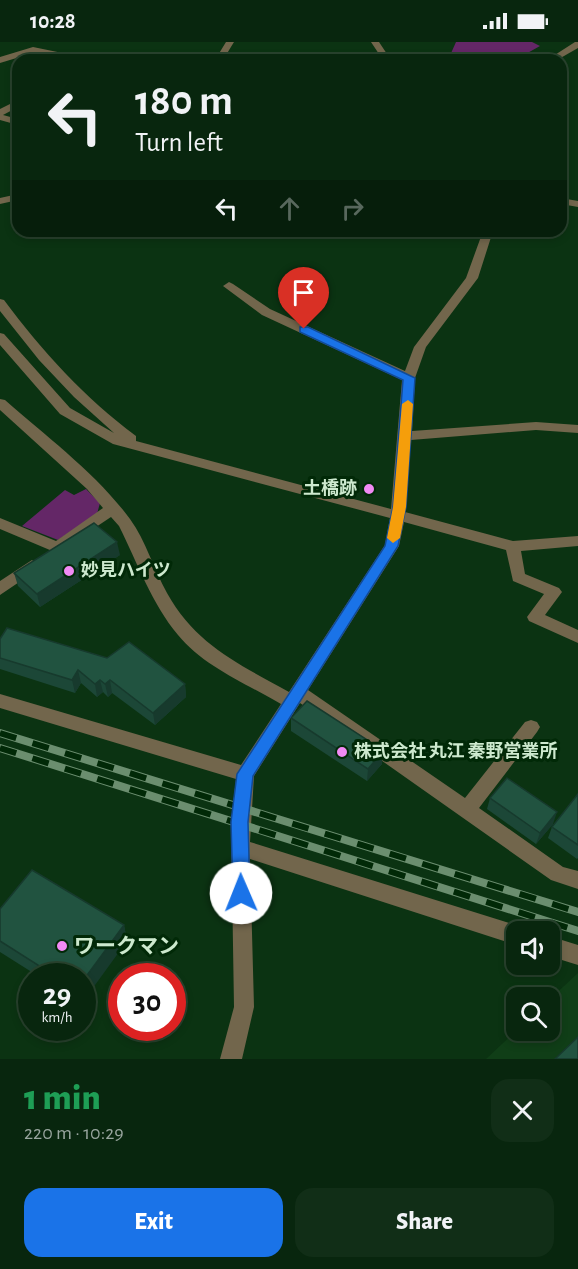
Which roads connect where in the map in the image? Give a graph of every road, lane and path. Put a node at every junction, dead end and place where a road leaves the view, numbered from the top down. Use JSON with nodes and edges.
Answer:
{"nodes":[{"id":1,"x":578,"y":44,"type":"edge"},
{"id":2,"x":24,"y":54,"type":"edge"},
{"id":3,"x":47,"y":54,"type":"edge"},
{"id":4,"x":560,"y":54,"type":"edge"},
{"id":5,"x":487,"y":237,"type":"edge"},
{"id":6,"x":229,"y":286,"type":"dead end"},
{"id":7,"x":0,"y":303,"type":"edge"},
{"id":8,"x":17,"y":325,"type":"junction"},
{"id":9,"x":0,"y":332,"type":"edge"},
{"id":10,"x":0,"y":338,"type":"edge"},
{"id":11,"x":409,"y":378,"type":"junction"},
{"id":12,"x":0,"y":403,"type":"edge"},
{"id":13,"x":578,"y":429,"type":"edge"},
{"id":14,"x":406,"y":436,"type":"junction"},
{"id":15,"x":145,"y":449,"type":"junction"},
{"id":16,"x":112,"y":508,"type":"junction"},
{"id":17,"x":398,"y":516,"type":"junction"},
{"id":18,"x":0,"y":523,"type":"edge"},
{"id":19,"x":578,"y":541,"type":"edge"},
{"id":20,"x":513,"y":546,"type":"junction"},
{"id":21,"x":57,"y":548,"type":"junction"},
{"id":22,"x":0,"y":589,"type":"edge"},
{"id":23,"x":578,"y":638,"type":"edge"},
{"id":24,"x":295,"y":696,"type":"junction"},
{"id":25,"x":0,"y":701,"type":"edge"},
{"id":26,"x":531,"y":727,"type":"dead end"},
{"id":27,"x":245,"y":774,"type":"junction"},
{"id":28,"x":468,"y":808,"type":"junction"},
{"id":29,"x":240,"y":847,"type":"junction"},
{"id":30,"x":578,"y":880,"type":"edge"},
{"id":31,"x":506,"y":932,"type":"edge"},
{"id":32,"x":560,"y":949,"type":"edge"},
{"id":33,"x":578,"y":955,"type":"edge"},
{"id":34,"x":231,"y":1059,"type":"edge"}],
"edges":[{"from":1,"to":4,"type":"street"},
{"from":2,"to":3,"type":"street"},
{"from":5,"to":11,"type":"street"},
{"from":6,"to":11,"type":"street"},
{"from":7,"to":8,"type":"street"},
{"from":8,"to":9,"type":"street"},
{"from":8,"to":15,"type":"street"},
{"from":10,"to":15,"type":"street"},
{"from":11,"to":14,"type":"street"},
{"from":12,"to":16,"type":"street"},
{"from":13,"to":14,"type":"street"},
{"from":14,"to":17,"type":"street"},
{"from":15,"to":17,"type":"street"},
{"from":16,"to":21,"type":"street"},
{"from":16,"to":24,"type":"street"},
{"from":17,"to":20,"type":"street"},
{"from":17,"to":24,"type":"street"},
{"from":18,"to":21,"type":"street"},
{"from":19,"to":20,"type":"street"},
{"from":20,"to":23,"type":"street"},
{"from":21,"to":22,"type":"street"},
{"from":24,"to":27,"type":"street"},
{"from":24,"to":28,"type":"street"},
{"from":25,"to":27,"type":"street"},
{"from":26,"to":28,"type":"street"},
{"from":27,"to":29,"type":"street"},
{"from":28,"to":30,"type":"street"},
{"from":29,"to":31,"type":"street"},
{"from":29,"to":34,"type":"street"},
{"from":32,"to":33,"type":"street"}]}
